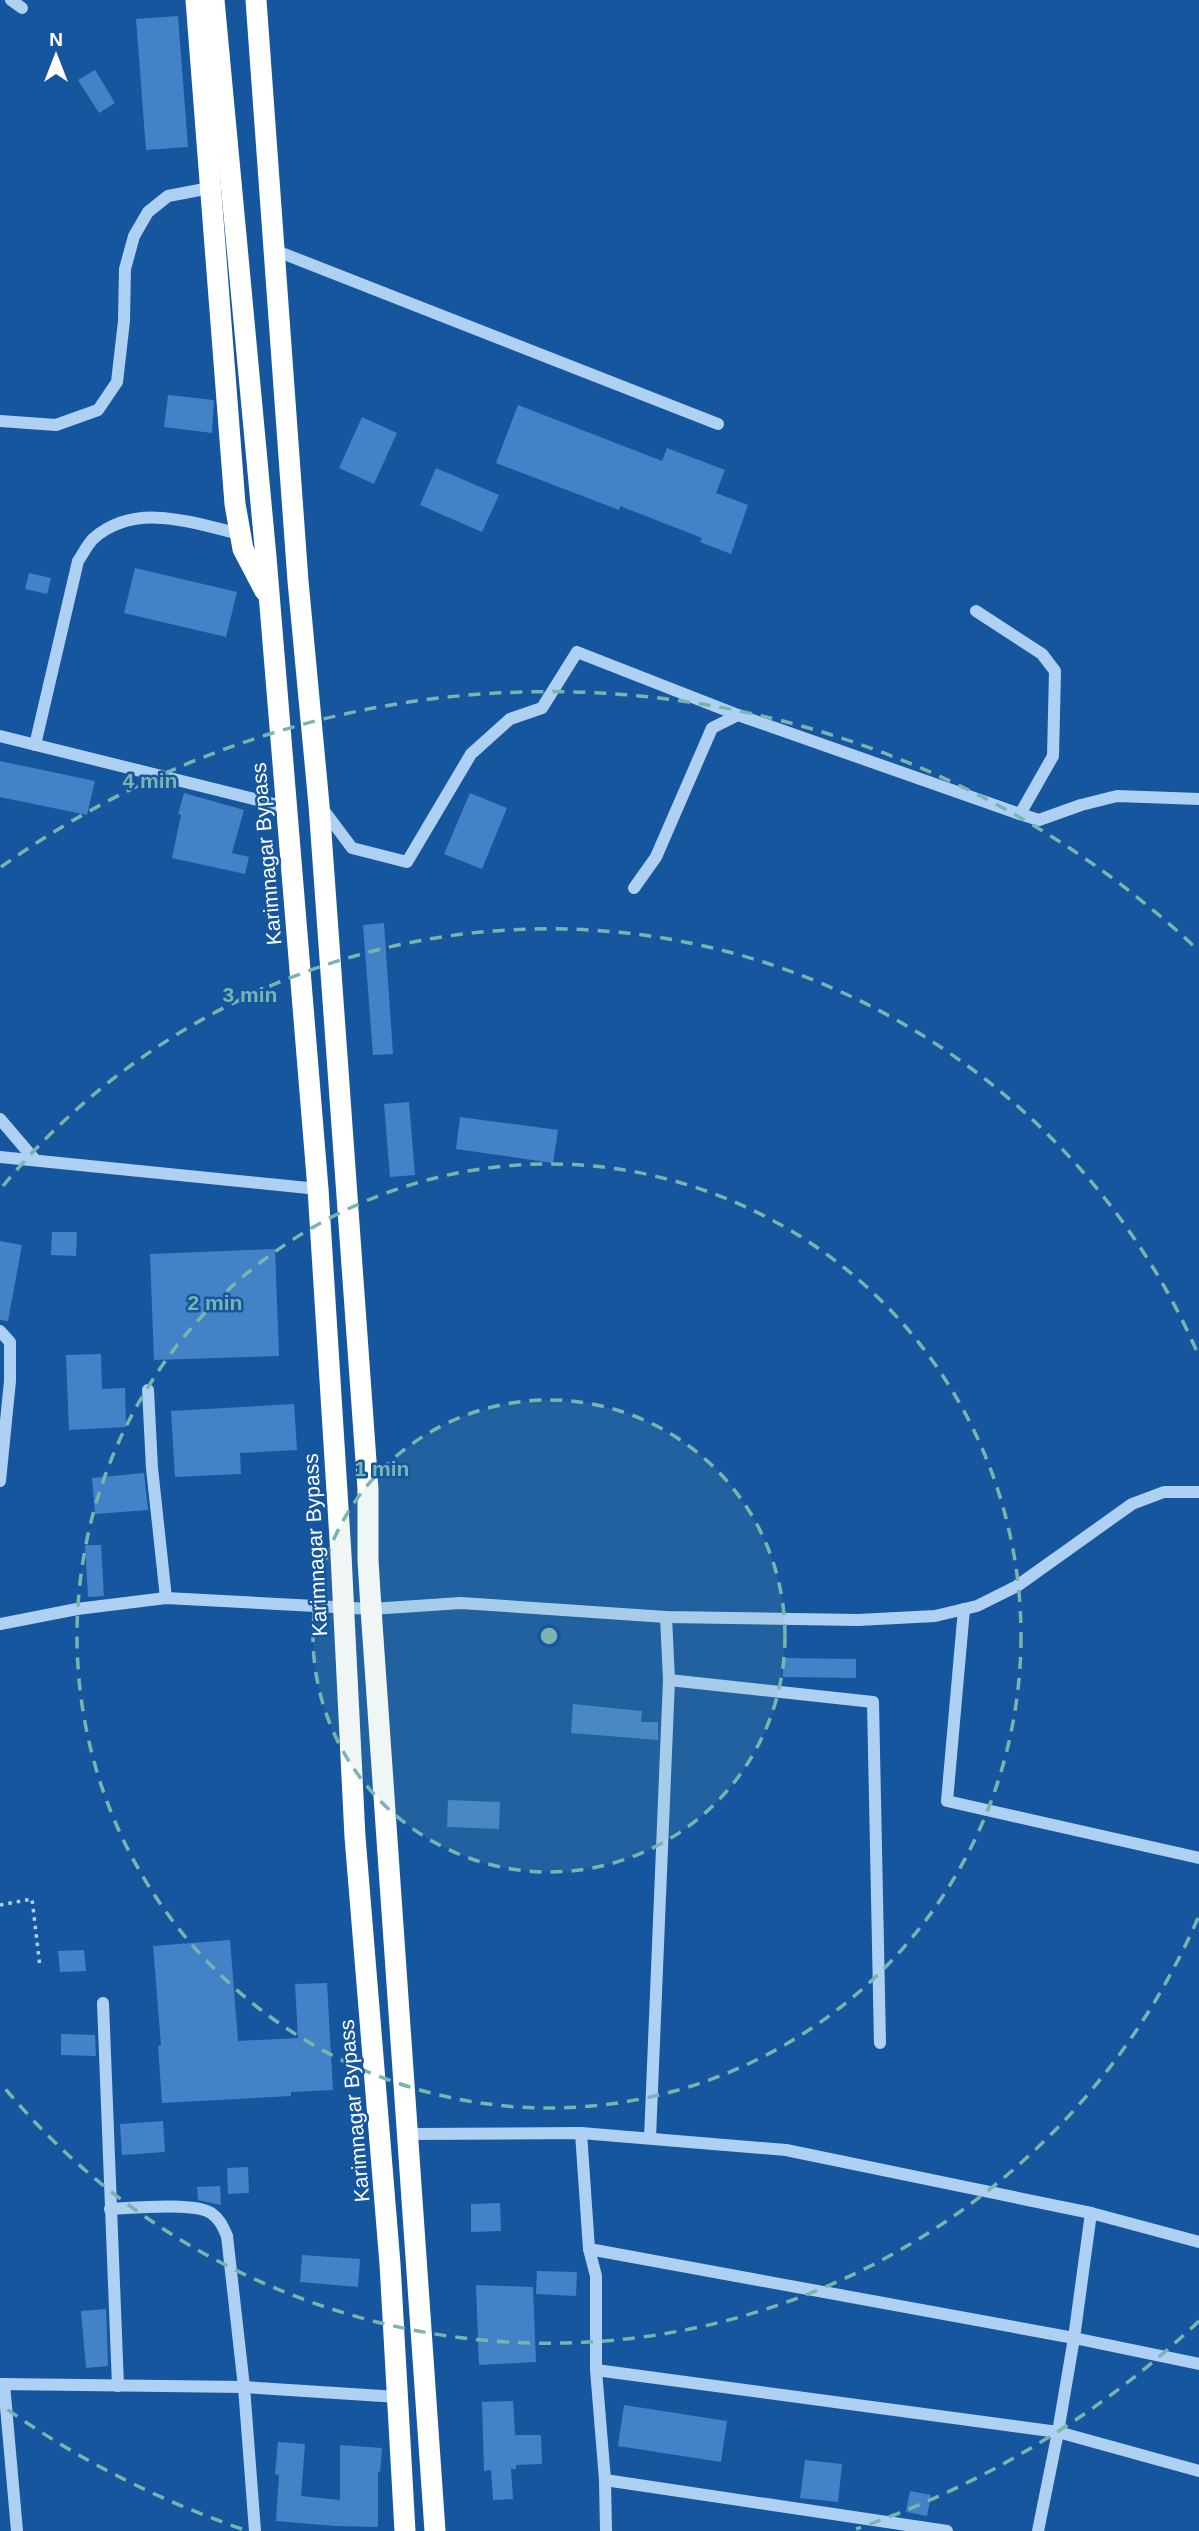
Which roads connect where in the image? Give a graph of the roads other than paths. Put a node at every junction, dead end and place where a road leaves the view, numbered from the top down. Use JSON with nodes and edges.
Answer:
{"nodes":[{"id":1,"x":196,"y":0,"type":"edge"},
{"id":2,"x":214,"y":0,"type":"edge"},
{"id":3,"x":256,"y":0,"type":"edge"},
{"id":4,"x":210,"y":188,"type":"junction"},
{"id":5,"x":274,"y":250,"type":"junction"},
{"id":6,"x":0,"y":421,"type":"edge"},
{"id":7,"x":718,"y":424,"type":"dead end"},
{"id":8,"x":240,"y":534,"type":"junction"},
{"id":9,"x":269,"y":599,"type":"junction"},
{"id":10,"x":976,"y":611,"type":"dead end"},
{"id":11,"x":738,"y":715,"type":"junction"},
{"id":12,"x":0,"y":736,"type":"edge"},
{"id":13,"x":35,"y":745,"type":"junction"},
{"id":14,"x":1199,"y":799,"type":"edge"},
{"id":15,"x":319,"y":805,"type":"junction"},
{"id":16,"x":286,"y":807,"type":"junction"},
{"id":17,"x":1020,"y":814,"type":"junction"},
{"id":18,"x":634,"y":888,"type":"dead end"},
{"id":19,"x":0,"y":1119,"type":"edge"},
{"id":20,"x":0,"y":1157,"type":"edge"},
{"id":21,"x":35,"y":1160,"type":"junction"},
{"id":22,"x":318,"y":1189,"type":"junction"},
{"id":23,"x":0,"y":1331,"type":"edge"},
{"id":24,"x":149,"y":1390,"type":"dead end"},
{"id":25,"x":0,"y":1481,"type":"edge"},
{"id":26,"x":1199,"y":1492,"type":"edge"},
{"id":27,"x":166,"y":1598,"type":"junction"},
{"id":28,"x":342,"y":1607,"type":"junction"},
{"id":29,"x":371,"y":1609,"type":"junction"},
{"id":30,"x":964,"y":1609,"type":"junction"},
{"id":31,"x":666,"y":1617,"type":"junction"},
{"id":32,"x":0,"y":1624,"type":"edge"},
{"id":33,"x":669,"y":1680,"type":"junction"},
{"id":34,"x":1199,"y":1858,"type":"edge"},
{"id":35,"x":103,"y":2003,"type":"dead end"},
{"id":36,"x":880,"y":2043,"type":"dead end"},
{"id":37,"x":581,"y":2133,"type":"junction"},
{"id":38,"x":409,"y":2134,"type":"junction"},
{"id":39,"x":650,"y":2138,"type":"junction"},
{"id":40,"x":110,"y":2208,"type":"junction"},
{"id":41,"x":1091,"y":2213,"type":"junction"},
{"id":42,"x":1199,"y":2242,"type":"edge"},
{"id":43,"x":589,"y":2249,"type":"junction"},
{"id":44,"x":1074,"y":2339,"type":"junction"},
{"id":45,"x":1199,"y":2364,"type":"edge"},
{"id":46,"x":596,"y":2371,"type":"junction"},
{"id":47,"x":2,"y":2384,"type":"edge"},
{"id":48,"x":118,"y":2386,"type":"junction"},
{"id":49,"x":244,"y":2388,"type":"junction"},
{"id":50,"x":398,"y":2397,"type":"junction"},
{"id":51,"x":1058,"y":2432,"type":"junction"},
{"id":52,"x":1199,"y":2471,"type":"edge"},
{"id":53,"x":605,"y":2480,"type":"junction"},
{"id":54,"x":18,"y":2531,"type":"edge"},
{"id":55,"x":255,"y":2531,"type":"edge"},
{"id":56,"x":405,"y":2531,"type":"edge"},
{"id":57,"x":435,"y":2531,"type":"edge"},
{"id":58,"x":606,"y":2531,"type":"edge"},
{"id":59,"x":947,"y":2531,"type":"edge"},
{"id":60,"x":1038,"y":2531,"type":"edge"}],
"edges":[{"from":1,"to":4,"type":"highway"},
{"from":2,"to":9,"type":"highway","name":"Karimnagar Bypass"},
{"from":3,"to":5,"type":"highway"},
{"from":4,"to":6,"type":"street"},
{"from":4,"to":8,"type":"highway"},
{"from":5,"to":7,"type":"street"},
{"from":5,"to":15,"type":"highway"},
{"from":8,"to":9,"type":"highway"},
{"from":8,"to":13,"type":"street"},
{"from":9,"to":16,"type":"highway","name":"Karimnagar Bypass"},
{"from":10,"to":17,"type":"street"},
{"from":11,"to":15,"type":"street"},
{"from":11,"to":17,"type":"street"},
{"from":11,"to":18,"type":"street"},
{"from":12,"to":13,"type":"street"},
{"from":13,"to":16,"type":"street"},
{"from":14,"to":17,"type":"street"},
{"from":15,"to":29,"type":"highway"},
{"from":16,"to":22,"type":"highway","name":"Karimnagar Bypass"},
{"from":19,"to":21,"type":"street"},
{"from":20,"to":21,"type":"street"},
{"from":21,"to":22,"type":"street"},
{"from":22,"to":28,"type":"highway","name":"Karimnagar Bypass"},
{"from":23,"to":25,"type":"street"},
{"from":24,"to":27,"type":"street"},
{"from":26,"to":30,"type":"street"},
{"from":27,"to":28,"type":"street"},
{"from":27,"to":32,"type":"street"},
{"from":28,"to":29,"type":"street"},
{"from":28,"to":50,"type":"highway","name":"Karimnagar Bypass"},
{"from":29,"to":31,"type":"street"},
{"from":29,"to":38,"type":"highway"},
{"from":30,"to":31,"type":"street"},
{"from":30,"to":34,"type":"street"},
{"from":31,"to":33,"type":"street"},
{"from":33,"to":36,"type":"street"},
{"from":33,"to":39,"type":"street"},
{"from":35,"to":40,"type":"street"},
{"from":37,"to":38,"type":"street"},
{"from":37,"to":39,"type":"street"},
{"from":37,"to":43,"type":"street"},
{"from":38,"to":57,"type":"highway"},
{"from":39,"to":41,"type":"street"},
{"from":40,"to":48,"type":"street"},
{"from":40,"to":49,"type":"street"},
{"from":41,"to":42,"type":"street"},
{"from":41,"to":44,"type":"street"},
{"from":43,"to":44,"type":"street"},
{"from":43,"to":46,"type":"street"},
{"from":44,"to":45,"type":"street"},
{"from":44,"to":51,"type":"street"},
{"from":46,"to":51,"type":"street"},
{"from":46,"to":53,"type":"street"},
{"from":47,"to":48,"type":"street"},
{"from":47,"to":54,"type":"street"},
{"from":48,"to":49,"type":"street"},
{"from":49,"to":50,"type":"street"},
{"from":49,"to":55,"type":"street"},
{"from":50,"to":56,"type":"highway","name":"Karimnagar Bypass"},
{"from":51,"to":52,"type":"street"},
{"from":51,"to":60,"type":"street"},
{"from":53,"to":58,"type":"street"},
{"from":53,"to":59,"type":"street"}]}
